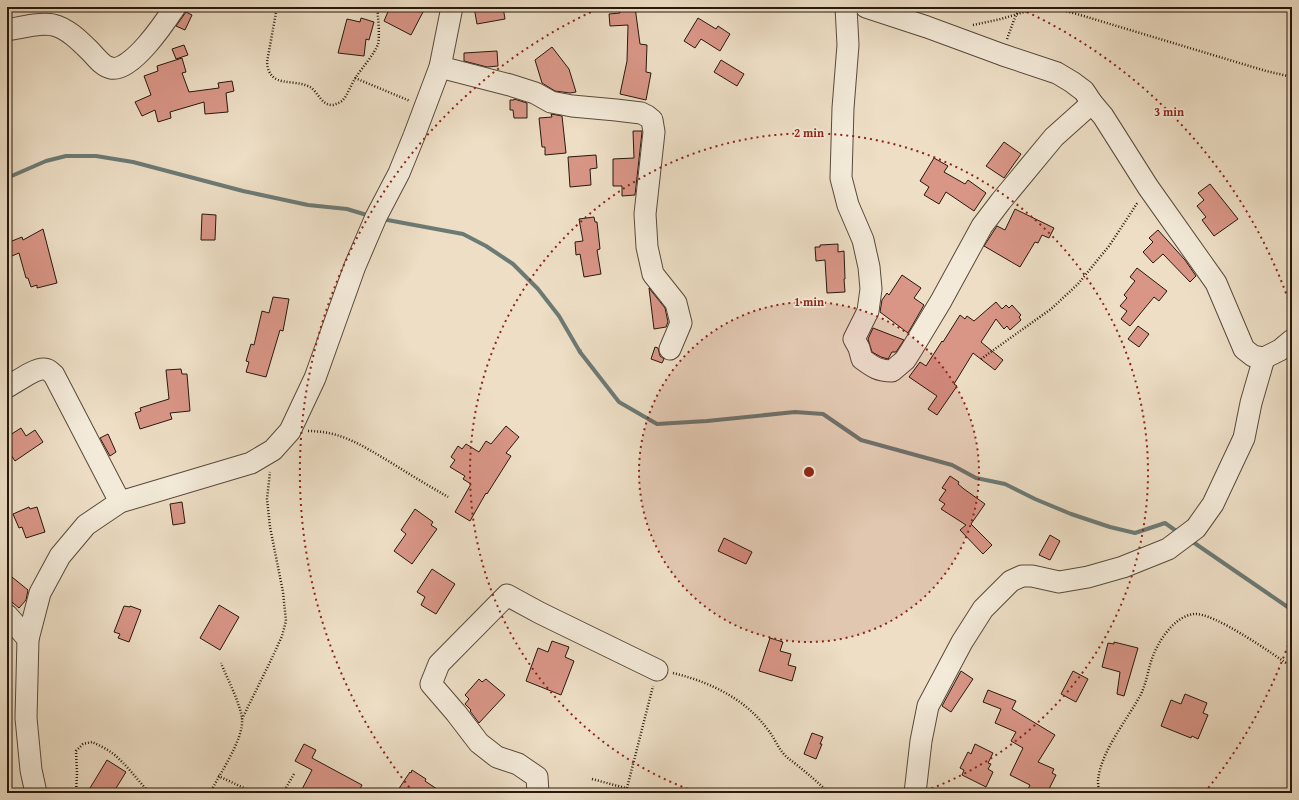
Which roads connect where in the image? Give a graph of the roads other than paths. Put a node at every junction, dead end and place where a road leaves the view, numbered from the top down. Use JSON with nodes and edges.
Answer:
{"nodes":[{"id":1,"x":175,"y":7,"type":"edge"},
{"id":2,"x":452,"y":7,"type":"edge"},
{"id":3,"x":846,"y":7,"type":"edge"},
{"id":4,"x":866,"y":7,"type":"edge"},
{"id":5,"x":7,"y":30,"type":"edge"},
{"id":6,"x":440,"y":67,"type":"junction"},
{"id":7,"x":1092,"y":103,"type":"junction"},
{"id":8,"x":1292,"y":340,"type":"edge"},
{"id":9,"x":670,"y":349,"type":"dead end"},
{"id":10,"x":1264,"y":358,"type":"junction"},
{"id":11,"x":7,"y":387,"type":"edge"},
{"id":12,"x":120,"y":502,"type":"junction"},
{"id":13,"x":7,"y":615,"type":"edge"},
{"id":14,"x":28,"y":639,"type":"junction"},
{"id":15,"x":657,"y":670,"type":"road end"},
{"id":16,"x":36,"y":793,"type":"edge"},
{"id":17,"x":538,"y":793,"type":"edge"},
{"id":18,"x":915,"y":793,"type":"edge"}],
"edges":[{"from":1,"to":5,"type":"street"},
{"from":2,"to":6,"type":"street"},
{"from":3,"to":7,"type":"street"},
{"from":4,"to":7,"type":"street"},
{"from":6,"to":9,"type":"street"},
{"from":6,"to":12,"type":"street"},
{"from":7,"to":10,"type":"street"},
{"from":8,"to":10,"type":"street"},
{"from":10,"to":18,"type":"street"},
{"from":11,"to":12,"type":"street"},
{"from":12,"to":14,"type":"street"},
{"from":13,"to":14,"type":"street"},
{"from":14,"to":16,"type":"street"},
{"from":15,"to":17,"type":"street"}]}
